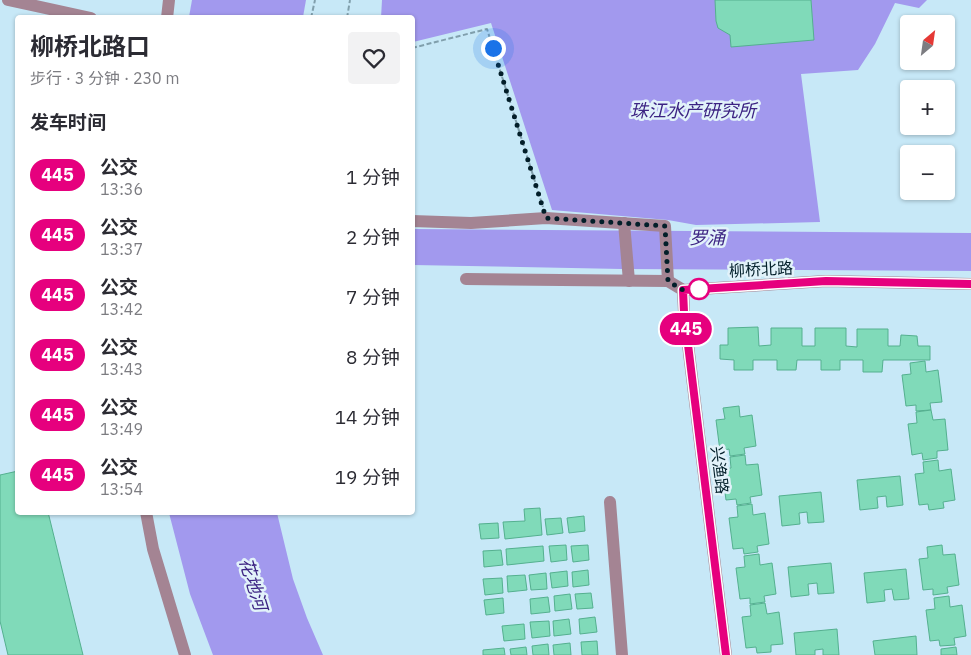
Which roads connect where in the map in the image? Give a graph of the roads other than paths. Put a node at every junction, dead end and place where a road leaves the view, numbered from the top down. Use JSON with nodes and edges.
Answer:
{"nodes":[{"id":1,"x":8,"y":0,"type":"edge"},
{"id":2,"x":169,"y":0,"type":"edge"},
{"id":3,"x":77,"y":15,"type":"edge"},
{"id":4,"x":167,"y":15,"type":"edge"},
{"id":5,"x":415,"y":221,"type":"edge"},
{"id":6,"x":624,"y":223,"type":"junction"},
{"id":7,"x":466,"y":279,"type":"dead end"},
{"id":8,"x":629,"y":281,"type":"junction"},
{"id":9,"x":668,"y":281,"type":"junction"},
{"id":10,"x":971,"y":284,"type":"edge"},
{"id":11,"x":683,"y":290,"type":"junction"},
{"id":12,"x":610,"y":502,"type":"dead end"},
{"id":13,"x":147,"y":515,"type":"edge"},
{"id":14,"x":186,"y":655,"type":"edge"},
{"id":15,"x":622,"y":655,"type":"edge"},
{"id":16,"x":726,"y":655,"type":"edge"}],
"edges":[{"from":1,"to":3,"type":"street"},
{"from":2,"to":4,"type":"street"},
{"from":5,"to":6,"type":"street"},
{"from":6,"to":8,"type":"street"},
{"from":6,"to":9,"type":"street"},
{"from":7,"to":8,"type":"street"},
{"from":8,"to":9,"type":"street"},
{"from":9,"to":11,"type":"street"},
{"from":10,"to":11,"type":"street","name":"柳桥北路"},
{"from":11,"to":16,"type":"street","name":"兴渔路"},
{"from":12,"to":15,"type":"street"},
{"from":13,"to":14,"type":"street"}]}
